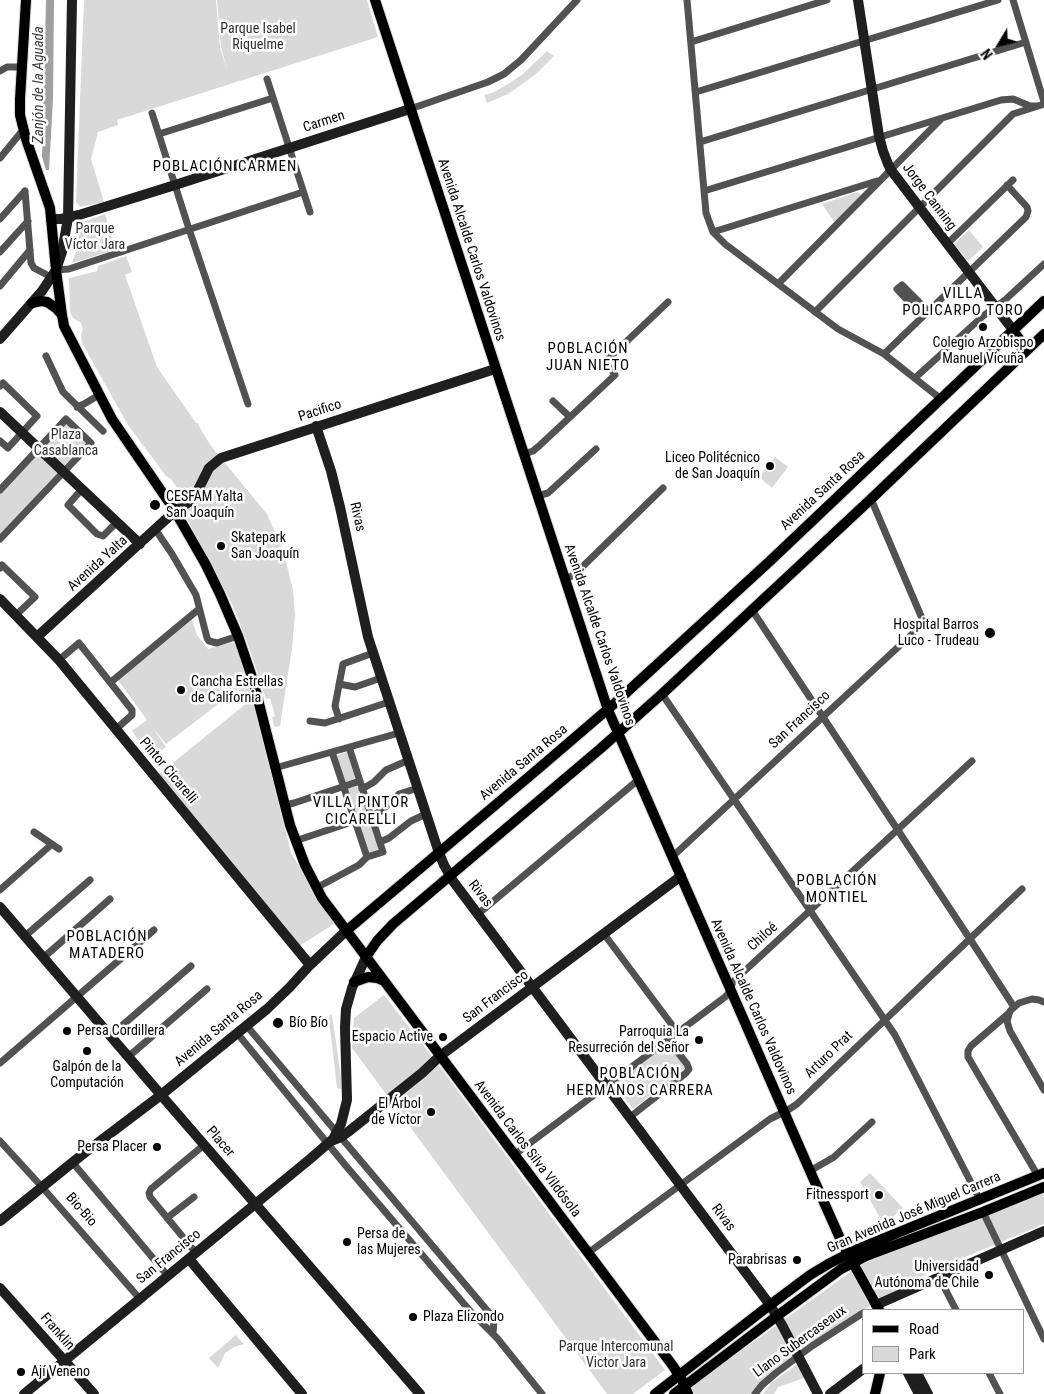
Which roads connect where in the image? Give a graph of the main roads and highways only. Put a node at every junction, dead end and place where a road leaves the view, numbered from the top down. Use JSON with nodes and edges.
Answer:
{"nodes":[{"id":1,"x":26,"y":0,"type":"edge"},
{"id":2,"x":375,"y":0,"type":"edge"},
{"id":3,"x":1044,"y":301,"type":"edge"},
{"id":4,"x":32,"y":303,"type":"road end"},
{"id":5,"x":62,"y":315,"type":"junction"},
{"id":6,"x":1013,"y":330,"type":"junction"},
{"id":7,"x":1044,"y":334,"type":"edge"},
{"id":8,"x":1016,"y":360,"type":"junction"},
{"id":9,"x":608,"y":710,"type":"junction"},
{"id":10,"x":618,"y":733,"type":"junction"},
{"id":11,"x":346,"y":931,"type":"junction"},
{"id":12,"x":354,"y":941,"type":"junction"},
{"id":13,"x":377,"y":941,"type":"junction"},
{"id":14,"x":366,"y":956,"type":"junction"},
{"id":15,"x":384,"y":981,"type":"junction"},
{"id":16,"x":354,"y":982,"type":"road end"},
{"id":17,"x":1041,"y":1175,"type":"edge"},
{"id":18,"x":1044,"y":1187,"type":"edge"},
{"id":19,"x":850,"y":1258,"type":"junction"},
{"id":20,"x":874,"y":1309,"type":"edge"},
{"id":21,"x":880,"y":1374,"type":"edge"},
{"id":22,"x":679,"y":1375,"type":"junction"},
{"id":23,"x":687,"y":1390,"type":"edge"},
{"id":24,"x":656,"y":1394,"type":"edge"},
{"id":25,"x":674,"y":1394,"type":"edge"},
{"id":26,"x":875,"y":1394,"type":"edge"}],
"edges":[{"from":1,"to":5,"type":"main road","name":"Avenida Carlos Silva Vildósola"},
{"from":2,"to":9,"type":"main road","name":"Avenida Alcalde Carlos Valdovinos"},
{"from":3,"to":6,"type":"main road","name":"Avenida Santa Rosa"},
{"from":4,"to":5,"type":"main road"},
{"from":5,"to":11,"type":"main road","name":"Avenida Carlos Silva Vildósola"},
{"from":6,"to":8,"type":"main road"},
{"from":6,"to":9,"type":"main road","name":"Avenida Santa Rosa"},
{"from":7,"to":8,"type":"main road"},
{"from":8,"to":10,"type":"main road"},
{"from":9,"to":10,"type":"main road","name":"Avenida Alcalde Carlos Valdovinos"},
{"from":9,"to":11,"type":"main road","name":"Avenida Santa Rosa"},
{"from":10,"to":13,"type":"main road"},
{"from":10,"to":19,"type":"main road","name":"Avenida Alcalde Carlos Valdovinos"},
{"from":11,"to":12,"type":"main road","name":"Avenida Carlos Silva Vildósola"},
{"from":12,"to":13,"type":"main road"},
{"from":12,"to":14,"type":"main road","name":"Avenida Carlos Silva Vildósola"},
{"from":13,"to":14,"type":"main road"},
{"from":14,"to":15,"type":"main road","name":"Avenida Carlos Silva Vildósola"},
{"from":15,"to":16,"type":"main road"},
{"from":15,"to":22,"type":"main road","name":"Avenida Carlos Silva Vildósola"},
{"from":17,"to":19,"type":"main road","name":"Gran Avenida José Miguel Carrera"},
{"from":18,"to":19,"type":"main road","name":"Gran Avenida José Miguel Carrera"},
{"from":19,"to":20,"type":"main road","name":"Avenida Alcalde Carlos Valdovinos"},
{"from":19,"to":22,"type":"main road","name":"Gran Avenida José Miguel Carrera"},
{"from":19,"to":23,"type":"main road","name":"Gran Avenida José Miguel Carrera"},
{"from":21,"to":26,"type":"main road"},
{"from":22,"to":23,"type":"main road","name":"Avenida Carlos Silva Vildósola"},
{"from":22,"to":24,"type":"main road","name":"Gran Avenida José Miguel Carrera"},
{"from":23,"to":25,"type":"main road","name":"Gran Avenida José Miguel Carrera"}]}
